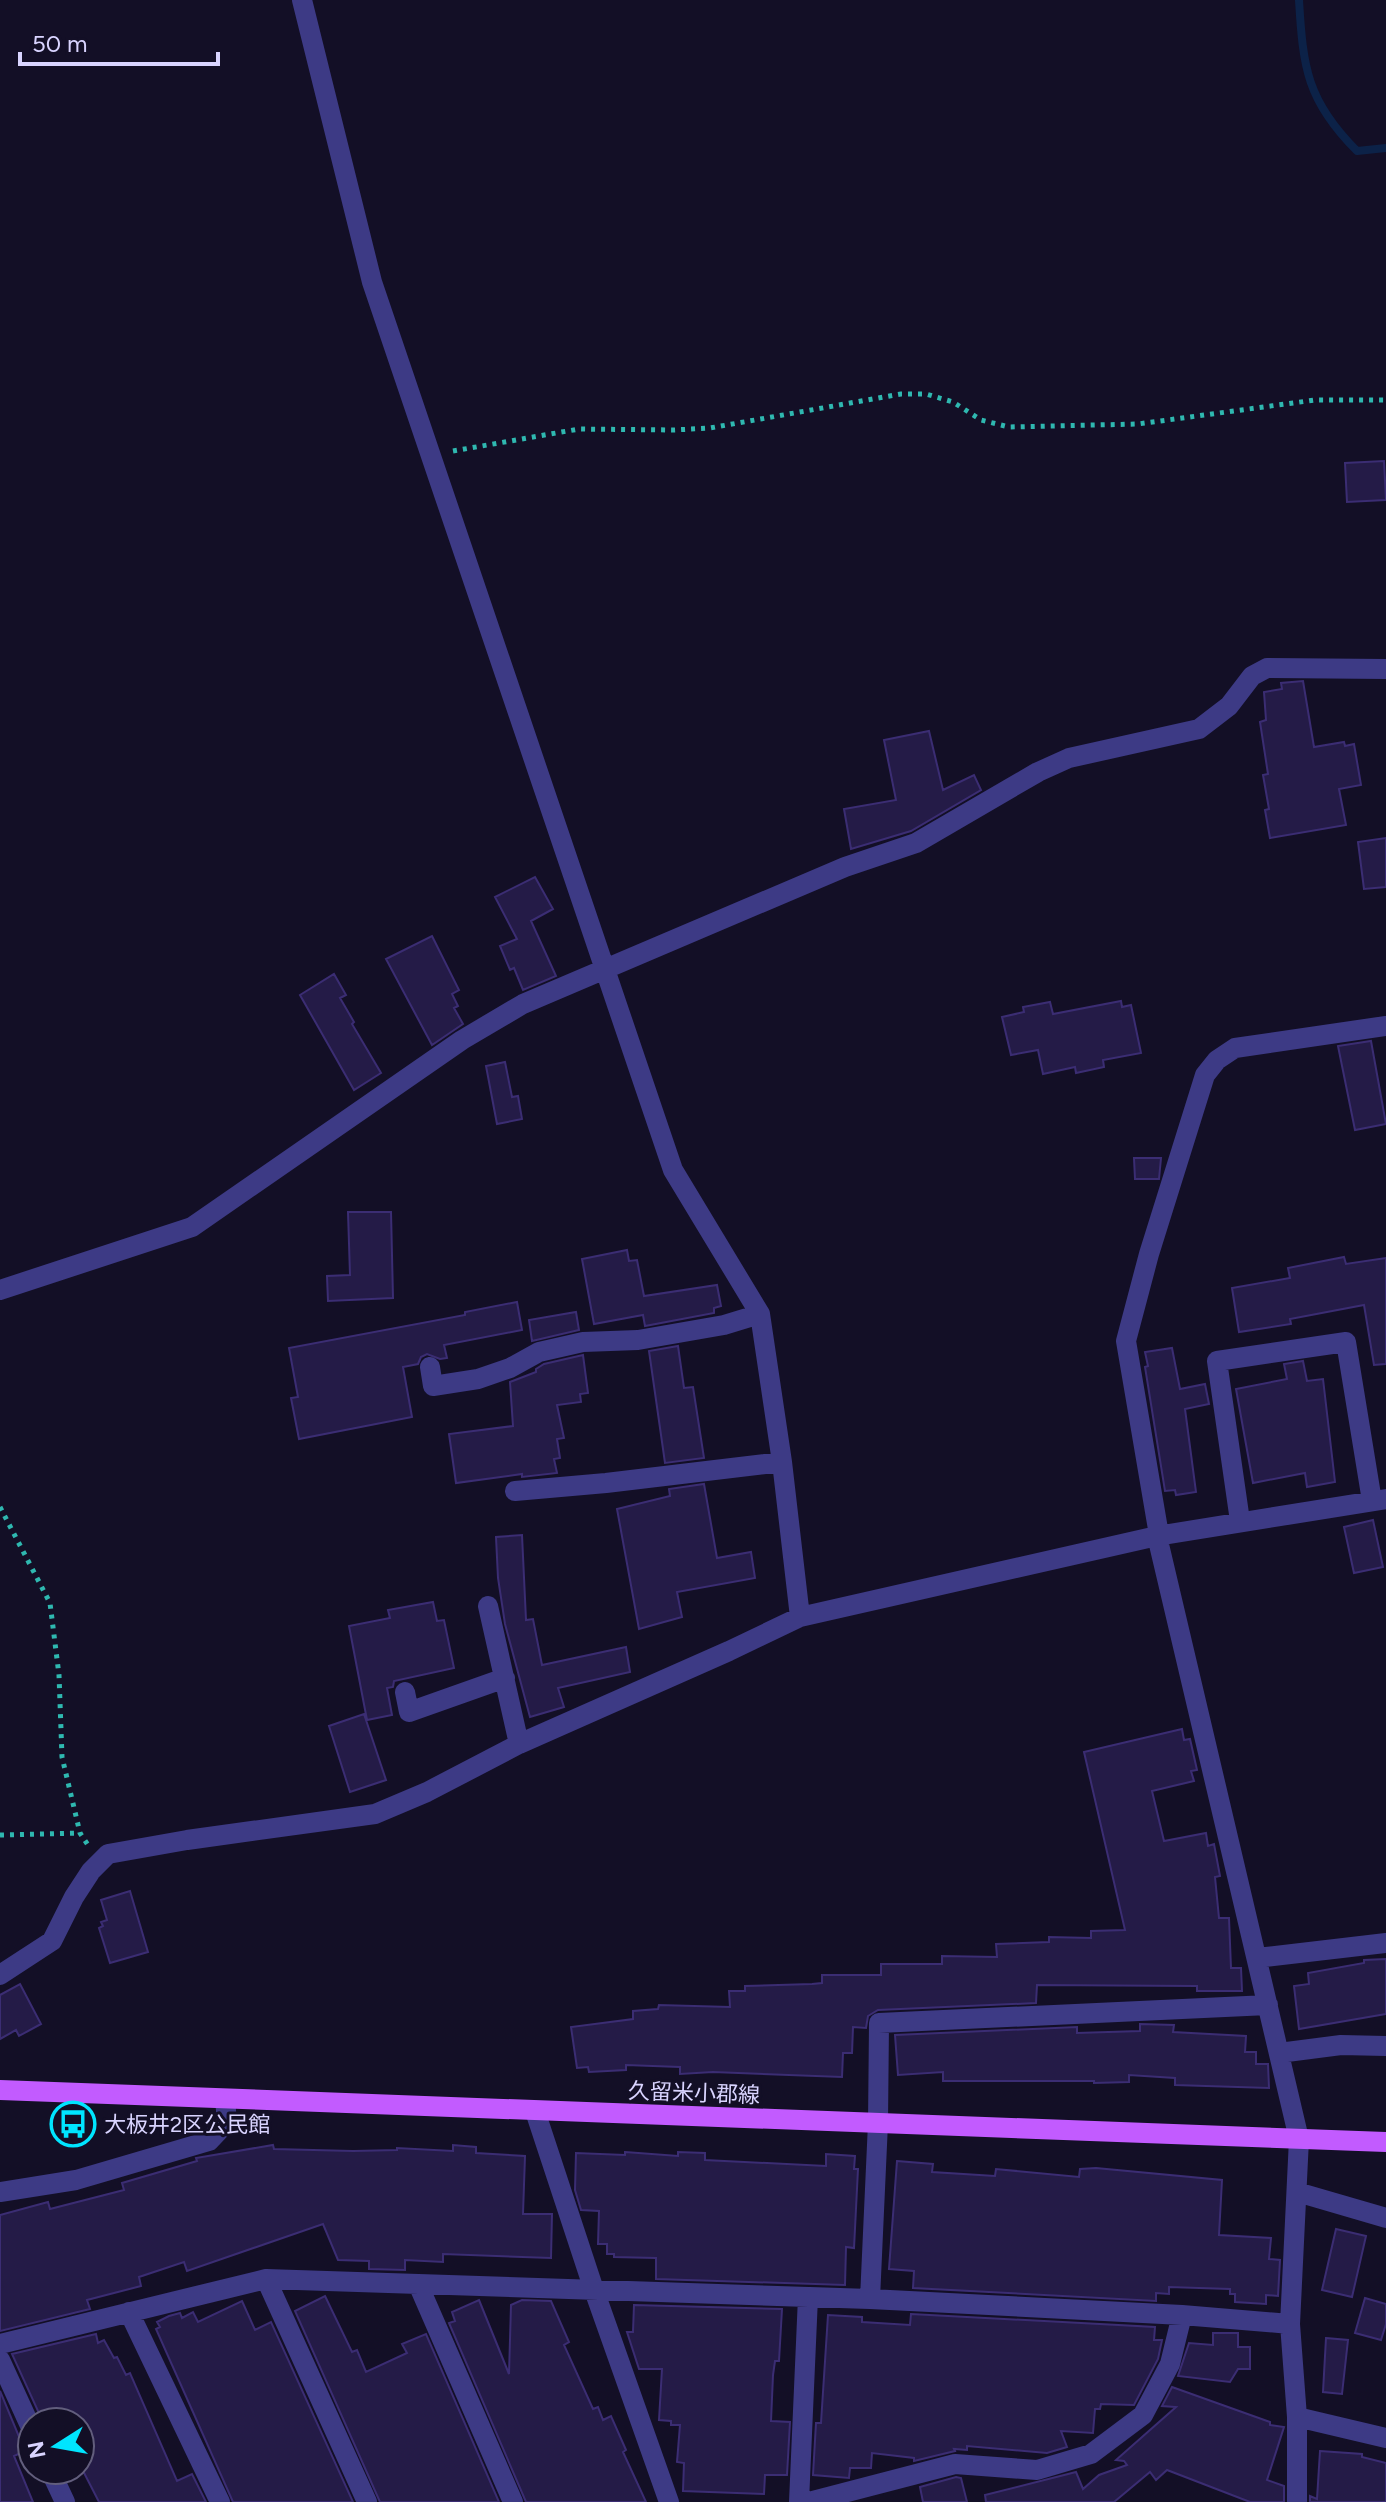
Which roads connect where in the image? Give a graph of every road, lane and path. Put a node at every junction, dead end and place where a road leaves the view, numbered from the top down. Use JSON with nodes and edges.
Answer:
{"nodes":[{"id":1,"x":302,"y":0,"type":"edge"},
{"id":2,"x":1386,"y":400,"type":"edge"},
{"id":3,"x":430,"y":455,"type":"junction"},
{"id":4,"x":1386,"y":669,"type":"edge"},
{"id":5,"x":605,"y":972,"type":"junction"},
{"id":6,"x":1386,"y":1026,"type":"edge"},
{"id":7,"x":0,"y":1290,"type":"edge"},
{"id":8,"x":760,"y":1314,"type":"junction"},
{"id":9,"x":430,"y":1367,"type":"dead end"},
{"id":10,"x":782,"y":1462,"type":"junction"},
{"id":11,"x":515,"y":1491,"type":"dead end"},
{"id":12,"x":1379,"y":1500,"type":"edge"},
{"id":13,"x":0,"y":1507,"type":"edge"},
{"id":14,"x":1240,"y":1521,"type":"junction"},
{"id":15,"x":1158,"y":1535,"type":"junction"},
{"id":16,"x":488,"y":1606,"type":"dead end"},
{"id":17,"x":800,"y":1617,"type":"junction"},
{"id":18,"x":505,"y":1678,"type":"junction"},
{"id":19,"x":405,"y":1692,"type":"dead end"},
{"id":20,"x":519,"y":1744,"type":"junction"},
{"id":21,"x":80,"y":1833,"type":"junction"},
{"id":22,"x":0,"y":1835,"type":"edge"},
{"id":23,"x":100,"y":1861,"type":"junction"},
{"id":24,"x":1386,"y":1943,"type":"edge"},
{"id":25,"x":1257,"y":1958,"type":"junction"},
{"id":26,"x":0,"y":1975,"type":"edge"},
{"id":27,"x":1268,"y":2005,"type":"junction"},
{"id":28,"x":1386,"y":2046,"type":"edge"},
{"id":29,"x":1279,"y":2053,"type":"junction"},
{"id":30,"x":0,"y":2090,"type":"edge"},
{"id":31,"x":225,"y":2099,"type":"junction"},
{"id":32,"x":535,"y":2111,"type":"junction"},
{"id":33,"x":878,"y":2123,"type":"junction"},
{"id":34,"x":1299,"y":2139,"type":"junction"},
{"id":35,"x":1386,"y":2142,"type":"edge"},
{"id":36,"x":0,"y":2192,"type":"edge"},
{"id":37,"x":1297,"y":2192,"type":"junction"},
{"id":38,"x":1386,"y":2218,"type":"edge"},
{"id":39,"x":266,"y":2279,"type":"junction"},
{"id":40,"x":418,"y":2284,"type":"junction"},
{"id":41,"x":594,"y":2290,"type":"junction"},
{"id":42,"x":808,"y":2297,"type":"junction"},
{"id":43,"x":870,"y":2299,"type":"junction"},
{"id":44,"x":129,"y":2312,"type":"junction"},
{"id":45,"x":1182,"y":2315,"type":"junction"},
{"id":46,"x":1290,"y":2324,"type":"junction"},
{"id":47,"x":0,"y":2344,"type":"edge"},
{"id":48,"x":0,"y":2360,"type":"edge"},
{"id":49,"x":21,"y":2406,"type":"edge"},
{"id":50,"x":1297,"y":2417,"type":"junction"},
{"id":51,"x":1386,"y":2438,"type":"edge"},
{"id":52,"x":220,"y":2502,"type":"edge"},
{"id":53,"x":367,"y":2502,"type":"edge"},
{"id":54,"x":513,"y":2502,"type":"edge"},
{"id":55,"x":669,"y":2502,"type":"edge"},
{"id":56,"x":799,"y":2502,"type":"edge"},
{"id":57,"x":809,"y":2502,"type":"edge"},
{"id":58,"x":1297,"y":2502,"type":"edge"}],
"edges":[{"from":1,"to":3,"type":"street"},
{"from":2,"to":3,"type":"path"},
{"from":3,"to":5,"type":"street"},
{"from":4,"to":5,"type":"street"},
{"from":5,"to":7,"type":"street"},
{"from":5,"to":8,"type":"street"},
{"from":6,"to":15,"type":"street"},
{"from":8,"to":9,"type":"street"},
{"from":8,"to":10,"type":"street"},
{"from":10,"to":11,"type":"street"},
{"from":10,"to":17,"type":"street"},
{"from":12,"to":14,"type":"street"},
{"from":12,"to":14,"type":"street"},
{"from":13,"to":21,"type":"path"},
{"from":14,"to":15,"type":"street"},
{"from":15,"to":17,"type":"street"},
{"from":15,"to":25,"type":"street"},
{"from":16,"to":18,"type":"street"},
{"from":17,"to":20,"type":"street"},
{"from":18,"to":19,"type":"street"},
{"from":18,"to":20,"type":"street"},
{"from":20,"to":23,"type":"street"},
{"from":21,"to":22,"type":"path"},
{"from":21,"to":23,"type":"path"},
{"from":23,"to":26,"type":"street"},
{"from":24,"to":25,"type":"street"},
{"from":25,"to":27,"type":"street"},
{"from":27,"to":29,"type":"street"},
{"from":27,"to":33,"type":"street"},
{"from":28,"to":29,"type":"street"},
{"from":29,"to":34,"type":"street"},
{"from":30,"to":31,"type":"main road","name":"久留米小郡線"},
{"from":31,"to":32,"type":"main road","name":"久留米小郡線"},
{"from":31,"to":36,"type":"street"},
{"from":32,"to":33,"type":"main road","name":"久留米小郡線"},
{"from":32,"to":41,"type":"street"},
{"from":33,"to":34,"type":"main road","name":"久留米小郡線"},
{"from":33,"to":43,"type":"street"},
{"from":34,"to":35,"type":"main road","name":"久留米小郡線"},
{"from":34,"to":37,"type":"street"},
{"from":37,"to":38,"type":"street"},
{"from":37,"to":46,"type":"street"},
{"from":39,"to":40,"type":"street"},
{"from":39,"to":44,"type":"street"},
{"from":39,"to":53,"type":"street"},
{"from":40,"to":41,"type":"street"},
{"from":40,"to":54,"type":"street"},
{"from":41,"to":42,"type":"street"},
{"from":41,"to":55,"type":"street"},
{"from":42,"to":43,"type":"street"},
{"from":42,"to":56,"type":"street"},
{"from":43,"to":45,"type":"street"},
{"from":44,"to":47,"type":"street"},
{"from":44,"to":52,"type":"street"},
{"from":45,"to":46,"type":"street"},
{"from":45,"to":57,"type":"street"},
{"from":46,"to":50,"type":"street"},
{"from":48,"to":49,"type":"street"},
{"from":50,"to":51,"type":"street"},
{"from":50,"to":58,"type":"street"}]}
